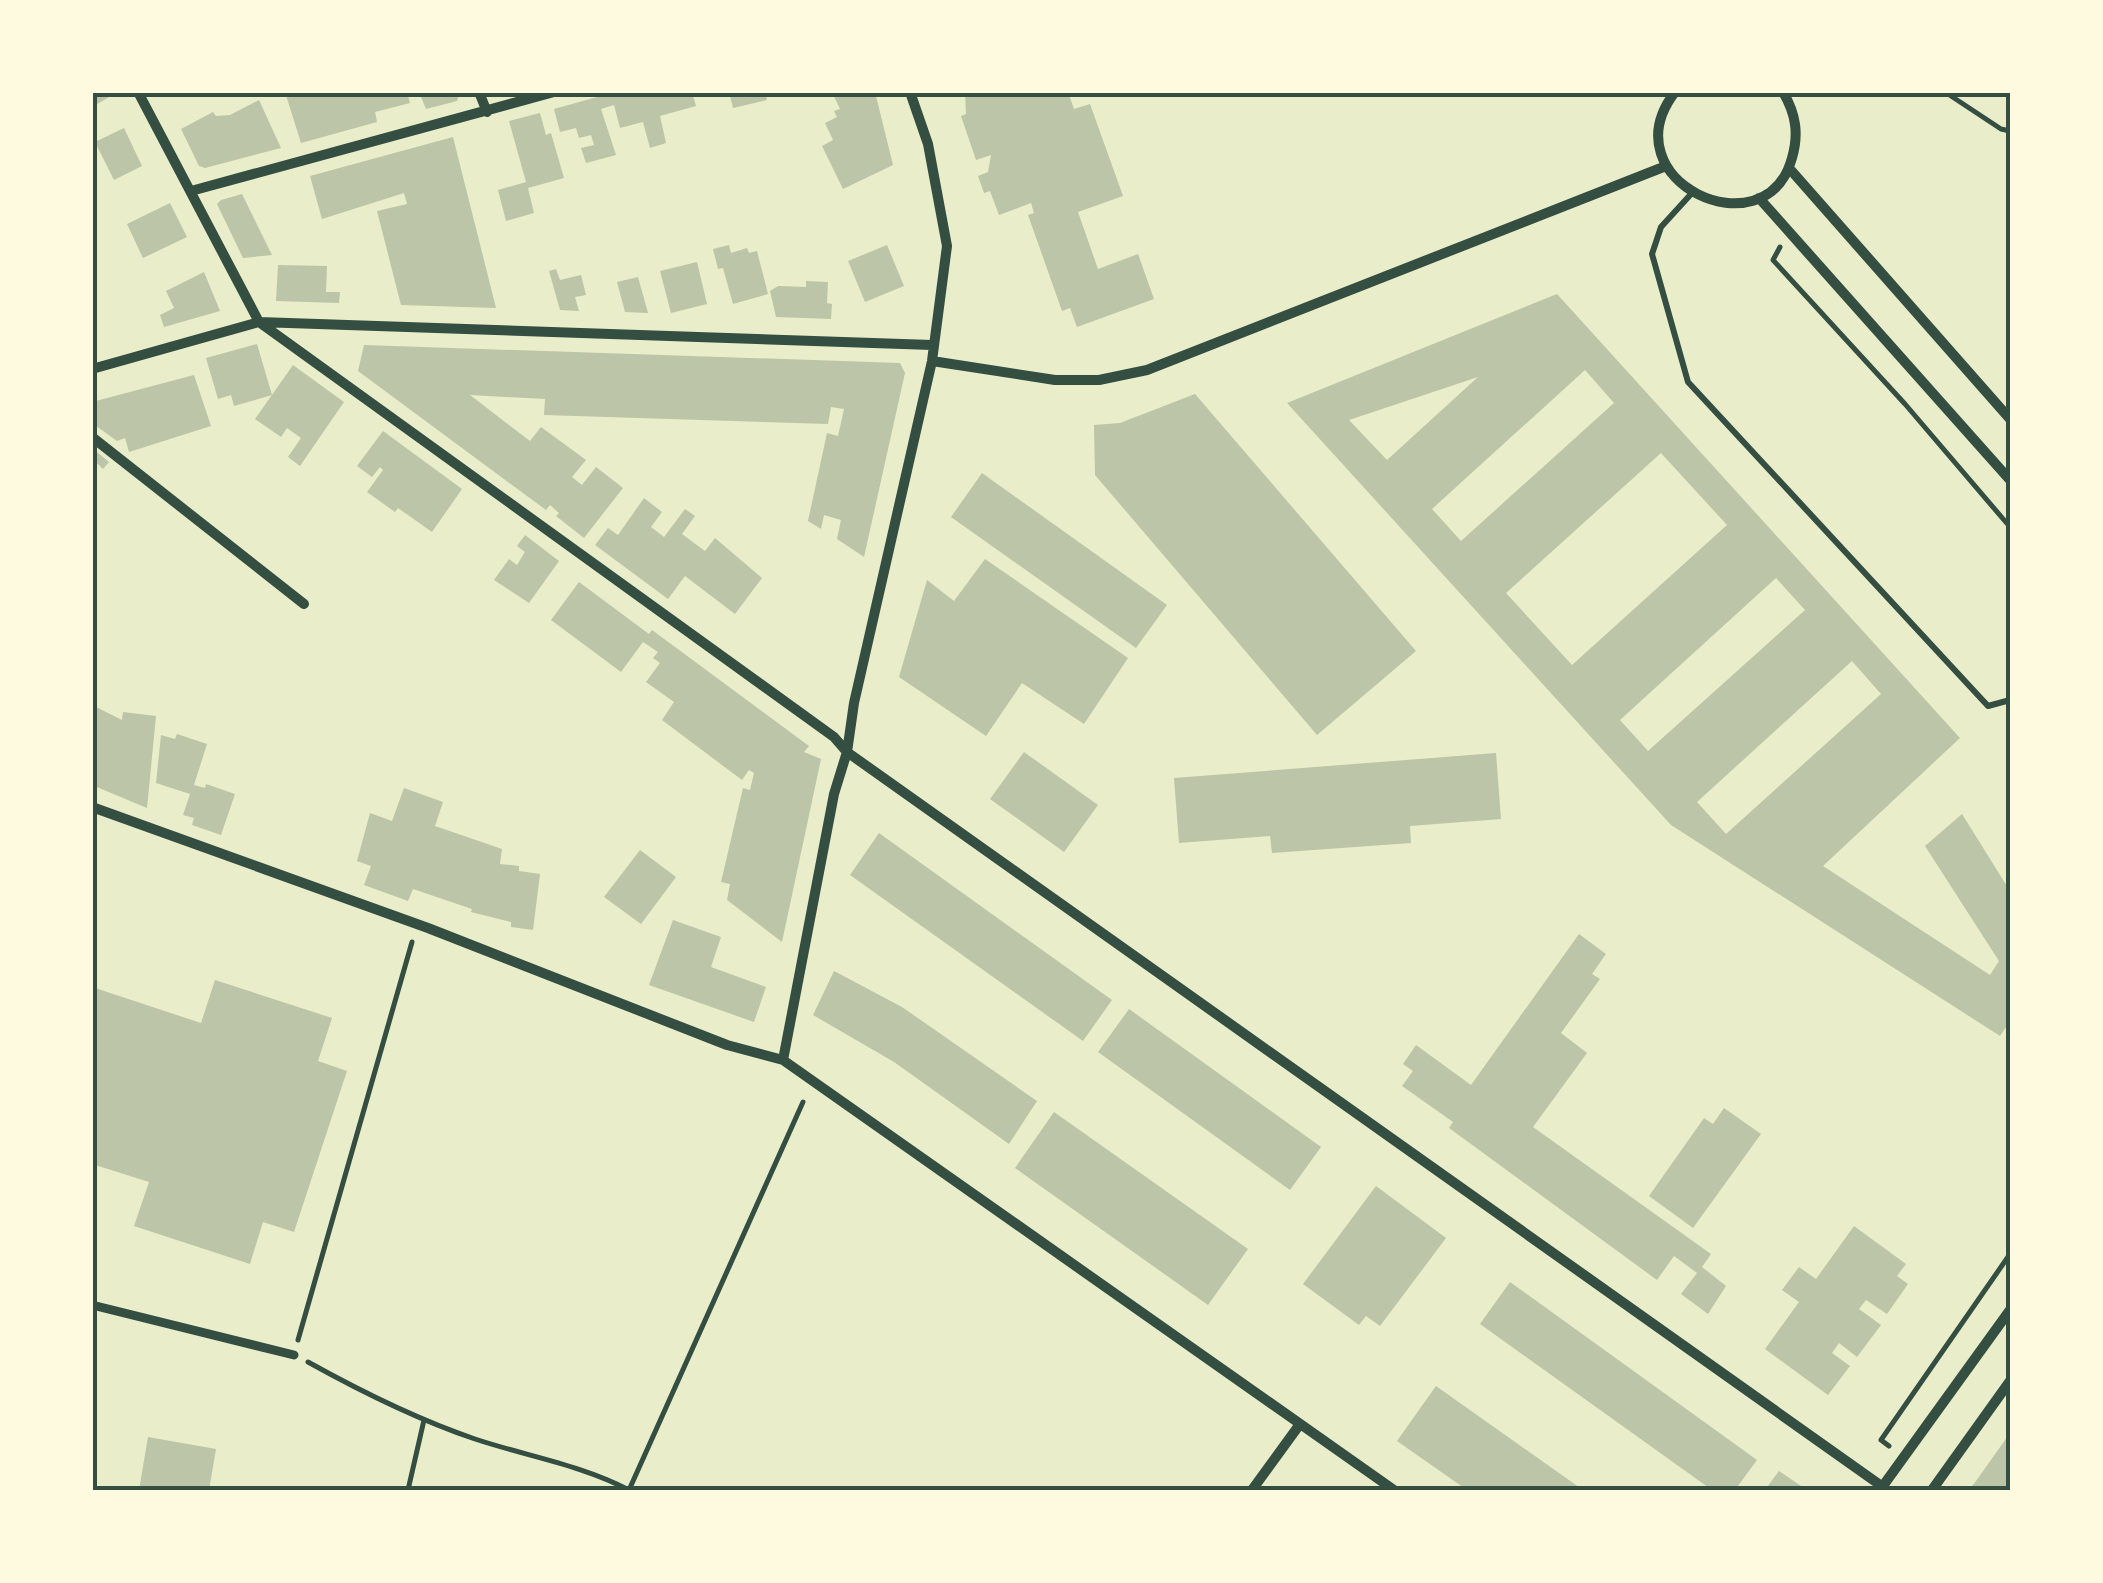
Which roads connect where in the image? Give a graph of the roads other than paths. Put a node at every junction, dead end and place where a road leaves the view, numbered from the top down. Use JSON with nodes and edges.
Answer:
{"nodes":[{"id":1,"x":138,"y":92,"type":"edge"},
{"id":2,"x":480,"y":92,"type":"edge"},
{"id":3,"x":554,"y":92,"type":"edge"},
{"id":4,"x":910,"y":92,"type":"edge"},
{"id":5,"x":1660,"y":92,"type":"edge"},
{"id":6,"x":1675,"y":92,"type":"edge"},
{"id":7,"x":1783,"y":92,"type":"edge"},
{"id":8,"x":1666,"y":104,"type":"junction"},
{"id":9,"x":487,"y":112,"type":"junction"},
{"id":10,"x":1666,"y":166,"type":"junction"},
{"id":11,"x":1790,"y":168,"type":"junction"},
{"id":12,"x":190,"y":191,"type":"junction"},
{"id":13,"x":1692,"y":193,"type":"junction"},
{"id":14,"x":1759,"y":198,"type":"junction"},
{"id":15,"x":258,"y":322,"type":"junction"},
{"id":16,"x":932,"y":346,"type":"junction"},
{"id":17,"x":932,"y":361,"type":"junction"},
{"id":18,"x":92,"y":369,"type":"edge"},
{"id":19,"x":2010,"y":419,"type":"edge"},
{"id":20,"x":92,"y":438,"type":"edge"},
{"id":21,"x":2010,"y":480,"type":"edge"},
{"id":22,"x":304,"y":604,"type":"dead end"},
{"id":23,"x":2010,"y":700,"type":"edge"},
{"id":24,"x":847,"y":752,"type":"junction"},
{"id":25,"x":92,"y":806,"type":"edge"},
{"id":26,"x":784,"y":1060,"type":"junction"},
{"id":27,"x":92,"y":1305,"type":"edge"},
{"id":28,"x":2010,"y":1310,"type":"edge"},
{"id":29,"x":294,"y":1355,"type":"road end"},
{"id":30,"x":2010,"y":1381,"type":"edge"},
{"id":31,"x":1300,"y":1424,"type":"junction"},
{"id":32,"x":1882,"y":1489,"type":"edge"},
{"id":33,"x":1252,"y":1490,"type":"edge"},
{"id":34,"x":1394,"y":1490,"type":"edge"},
{"id":35,"x":1932,"y":1490,"type":"edge"}],
"edges":[{"from":1,"to":12,"type":"street"},
{"from":2,"to":9,"type":"street"},
{"from":3,"to":9,"type":"street"},
{"from":4,"to":16,"type":"street"},
{"from":5,"to":8,"type":"street"},
{"from":6,"to":8,"type":"street"},
{"from":7,"to":11,"type":"street"},
{"from":8,"to":10,"type":"street"},
{"from":9,"to":12,"type":"street"},
{"from":10,"to":13,"type":"street"},
{"from":10,"to":17,"type":"street"},
{"from":11,"to":14,"type":"street"},
{"from":11,"to":19,"type":"street"},
{"from":12,"to":15,"type":"street"},
{"from":13,"to":14,"type":"street"},
{"from":13,"to":23,"type":"lane"},
{"from":14,"to":21,"type":"street"},
{"from":15,"to":16,"type":"street"},
{"from":15,"to":18,"type":"street"},
{"from":15,"to":24,"type":"street"},
{"from":16,"to":17,"type":"street"},
{"from":17,"to":24,"type":"street"},
{"from":20,"to":22,"type":"street"},
{"from":24,"to":26,"type":"street"},
{"from":24,"to":32,"type":"street"},
{"from":25,"to":26,"type":"street"},
{"from":26,"to":31,"type":"street"},
{"from":27,"to":29,"type":"street"},
{"from":28,"to":32,"type":"street"},
{"from":30,"to":35,"type":"street"},
{"from":31,"to":33,"type":"street"},
{"from":31,"to":34,"type":"street"}]}
